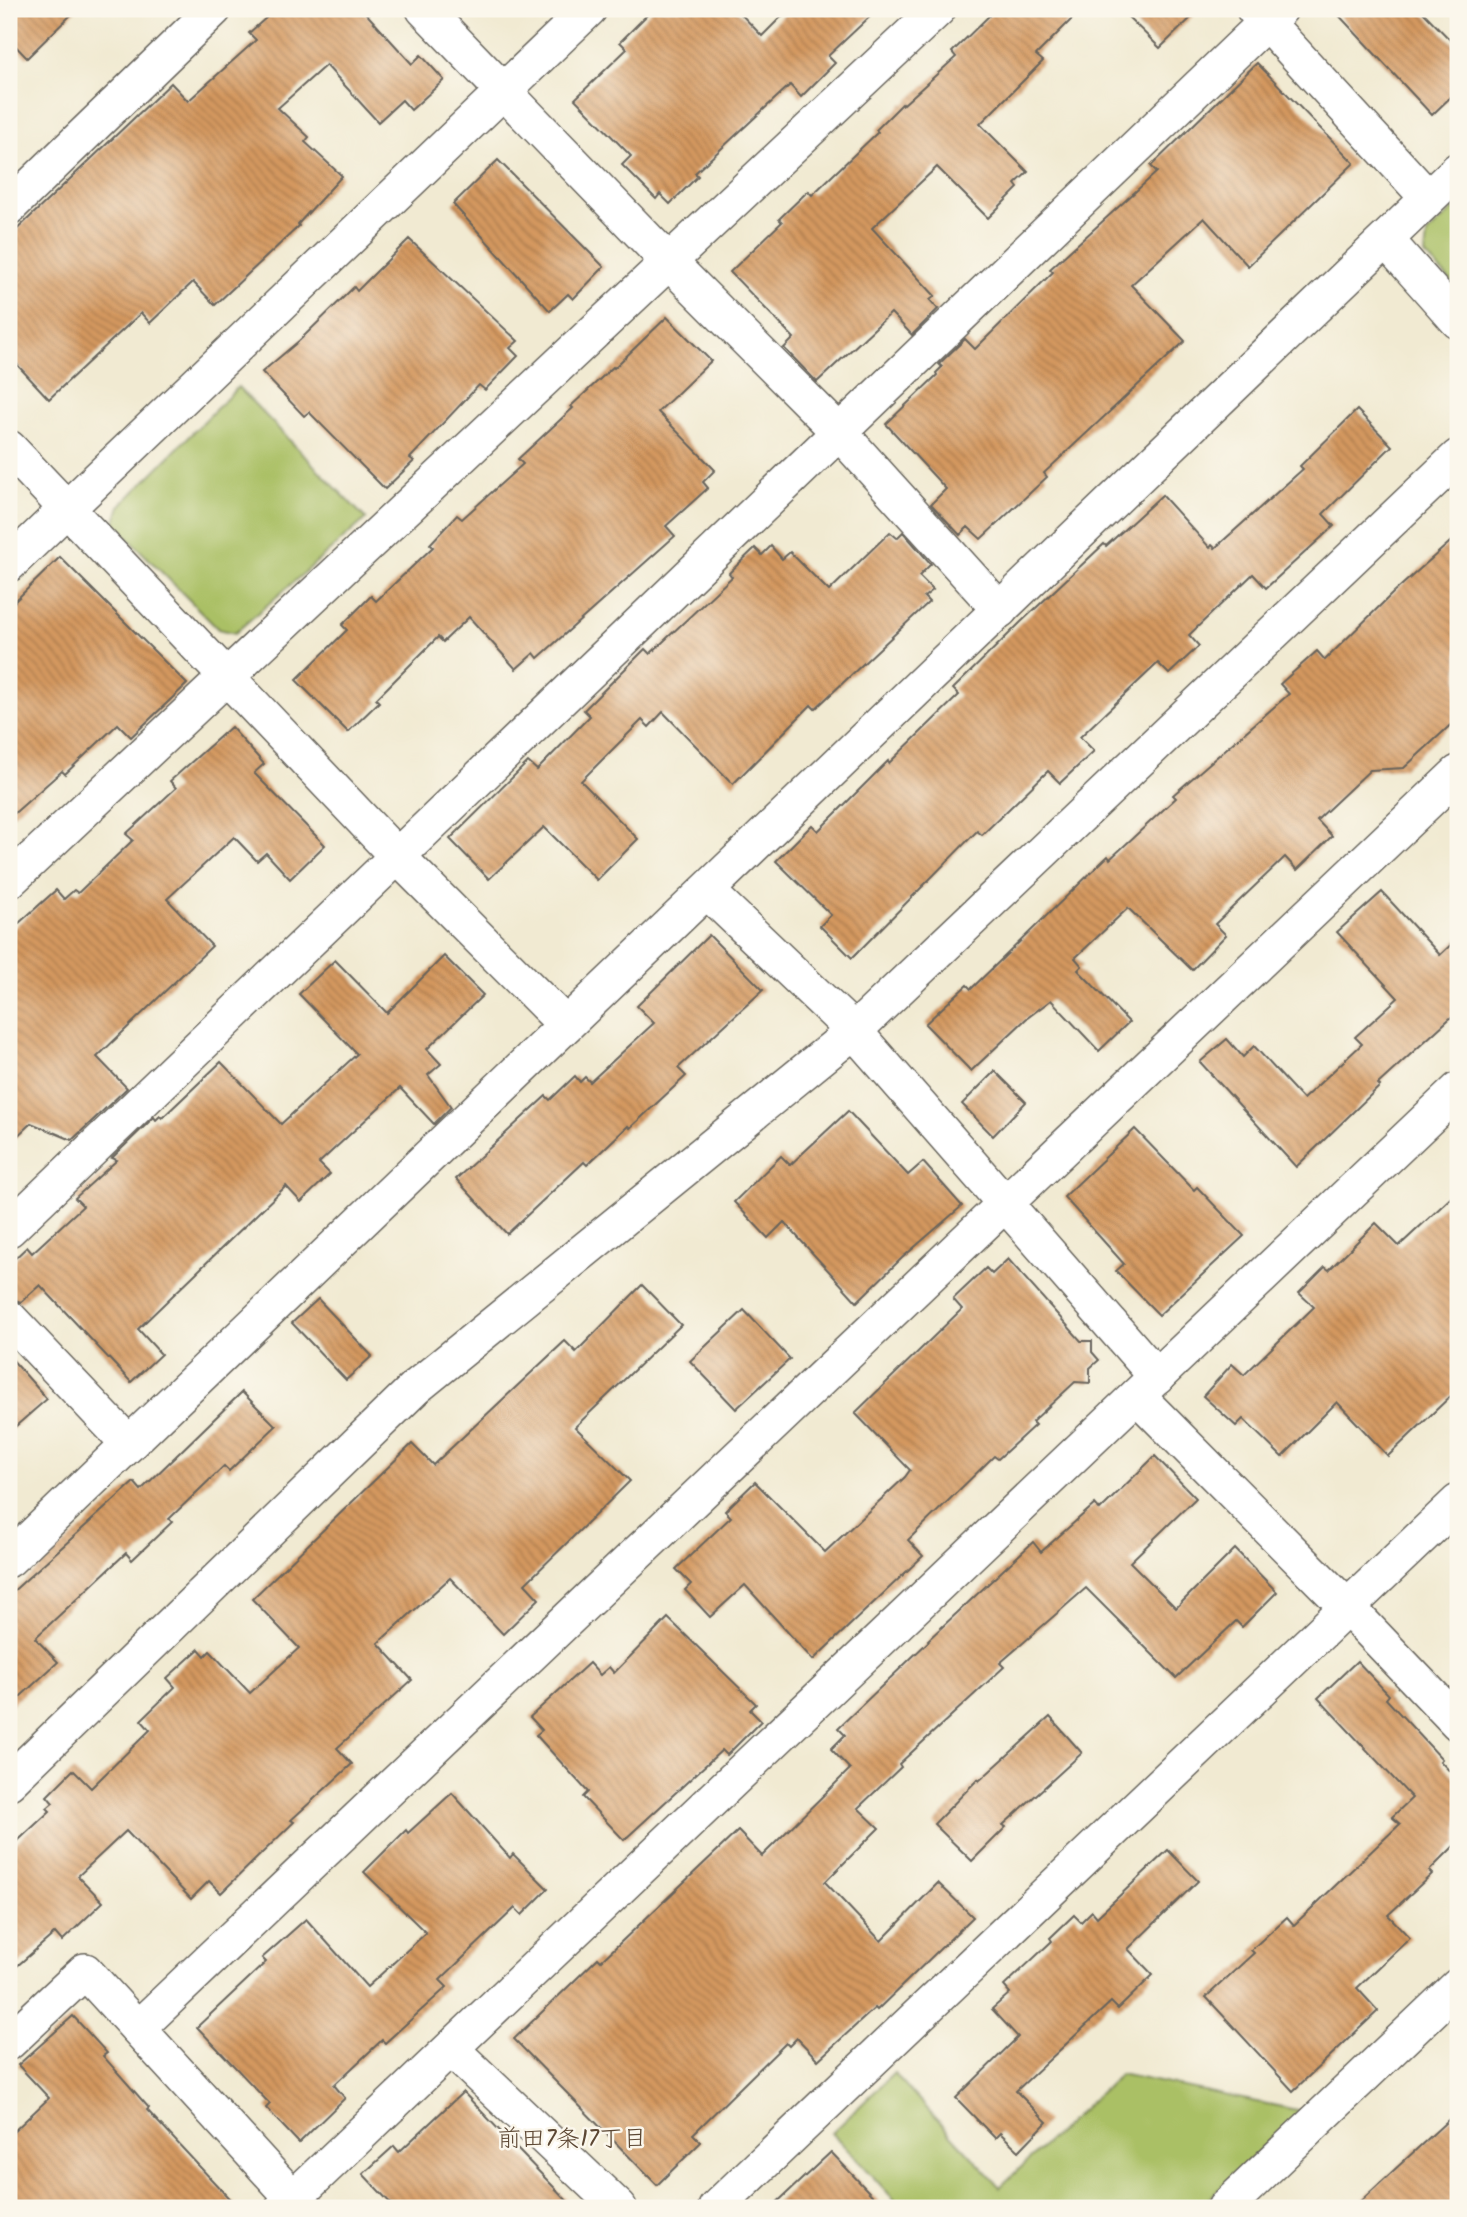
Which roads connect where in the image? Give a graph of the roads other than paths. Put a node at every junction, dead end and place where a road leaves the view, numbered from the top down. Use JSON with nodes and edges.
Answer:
{"nodes":[{"id":1,"x":214,"y":9,"type":"edge"},
{"id":2,"x":424,"y":9,"type":"edge"},
{"id":3,"x":589,"y":9,"type":"edge"},
{"id":4,"x":938,"y":9,"type":"edge"},
{"id":5,"x":1267,"y":13,"type":"edge"},
{"id":6,"x":504,"y":90,"type":"junction"},
{"id":7,"x":1458,"y":170,"type":"edge"},
{"id":8,"x":1428,"y":198,"type":"junction"},
{"id":9,"x":9,"y":207,"type":"edge"},
{"id":10,"x":1386,"y":240,"type":"junction"},
{"id":11,"x":669,"y":262,"type":"junction"},
{"id":12,"x":1458,"y":321,"type":"edge"},
{"id":13,"x":839,"y":432,"type":"junction"},
{"id":14,"x":9,"y":448,"type":"edge"},
{"id":15,"x":1458,"y":457,"type":"edge"},
{"id":16,"x":66,"y":509,"type":"junction"},
{"id":17,"x":9,"y":564,"type":"edge"},
{"id":18,"x":1000,"y":610,"type":"junction"},
{"id":19,"x":227,"y":676,"type":"junction"},
{"id":20,"x":1458,"y":773,"type":"edge"},
{"id":21,"x":397,"y":856,"type":"junction"},
{"id":22,"x":9,"y":881,"type":"edge"},
{"id":23,"x":707,"y":891,"type":"junction"},
{"id":24,"x":566,"y":1025,"type":"junction"},
{"id":25,"x":854,"y":1031,"type":"junction"},
{"id":26,"x":1458,"y":1090,"type":"edge"},
{"id":27,"x":1007,"y":1203,"type":"junction"},
{"id":28,"x":9,"y":1229,"type":"edge"},
{"id":29,"x":9,"y":1318,"type":"edge"},
{"id":30,"x":1147,"y":1386,"type":"junction"},
{"id":31,"x":129,"y":1444,"type":"junction"},
{"id":32,"x":1458,"y":1502,"type":"edge"},
{"id":33,"x":9,"y":1559,"type":"edge"},
{"id":34,"x":1348,"y":1607,"type":"junction"},
{"id":35,"x":1458,"y":1723,"type":"edge"},
{"id":36,"x":9,"y":1782,"type":"edge"},
{"id":37,"x":1458,"y":1986,"type":"edge"},
{"id":38,"x":138,"y":2028,"type":"junction"},
{"id":39,"x":9,"y":2042,"type":"edge"},
{"id":40,"x":451,"y":2049,"type":"junction"},
{"id":41,"x":288,"y":2203,"type":"edge"},
{"id":42,"x":619,"y":2208,"type":"edge"},
{"id":43,"x":716,"y":2208,"type":"edge"},
{"id":44,"x":1225,"y":2208,"type":"edge"}],
"edges":[{"from":1,"to":9,"type":"street"},
{"from":2,"to":6,"type":"street"},
{"from":3,"to":6,"type":"street"},
{"from":4,"to":11,"type":"street"},
{"from":5,"to":8,"type":"street"},
{"from":5,"to":13,"type":"street"},
{"from":6,"to":11,"type":"street"},
{"from":6,"to":16,"type":"street"},
{"from":7,"to":8,"type":"street"},
{"from":8,"to":10,"type":"street"},
{"from":10,"to":12,"type":"street"},
{"from":10,"to":18,"type":"street"},
{"from":11,"to":13,"type":"street"},
{"from":11,"to":19,"type":"street"},
{"from":13,"to":18,"type":"street"},
{"from":13,"to":21,"type":"street"},
{"from":14,"to":16,"type":"street"},
{"from":15,"to":25,"type":"street"},
{"from":16,"to":17,"type":"street"},
{"from":16,"to":19,"type":"street"},
{"from":18,"to":23,"type":"street"},
{"from":19,"to":21,"type":"street"},
{"from":19,"to":22,"type":"street"},
{"from":20,"to":27,"type":"street"},
{"from":21,"to":24,"type":"street"},
{"from":21,"to":28,"type":"street"},
{"from":23,"to":24,"type":"street"},
{"from":23,"to":25,"type":"street"},
{"from":24,"to":31,"type":"street"},
{"from":25,"to":27,"type":"street"},
{"from":25,"to":36,"type":"street"},
{"from":26,"to":30,"type":"street"},
{"from":27,"to":30,"type":"street"},
{"from":27,"to":38,"type":"street"},
{"from":29,"to":31,"type":"street"},
{"from":30,"to":34,"type":"street"},
{"from":30,"to":40,"type":"street"},
{"from":31,"to":33,"type":"street"},
{"from":32,"to":34,"type":"street"},
{"from":34,"to":35,"type":"street"},
{"from":34,"to":43,"type":"street"},
{"from":37,"to":44,"type":"street"},
{"from":38,"to":39,"type":"street"},
{"from":38,"to":41,"type":"street"},
{"from":40,"to":41,"type":"street"},
{"from":40,"to":42,"type":"street"}]}
